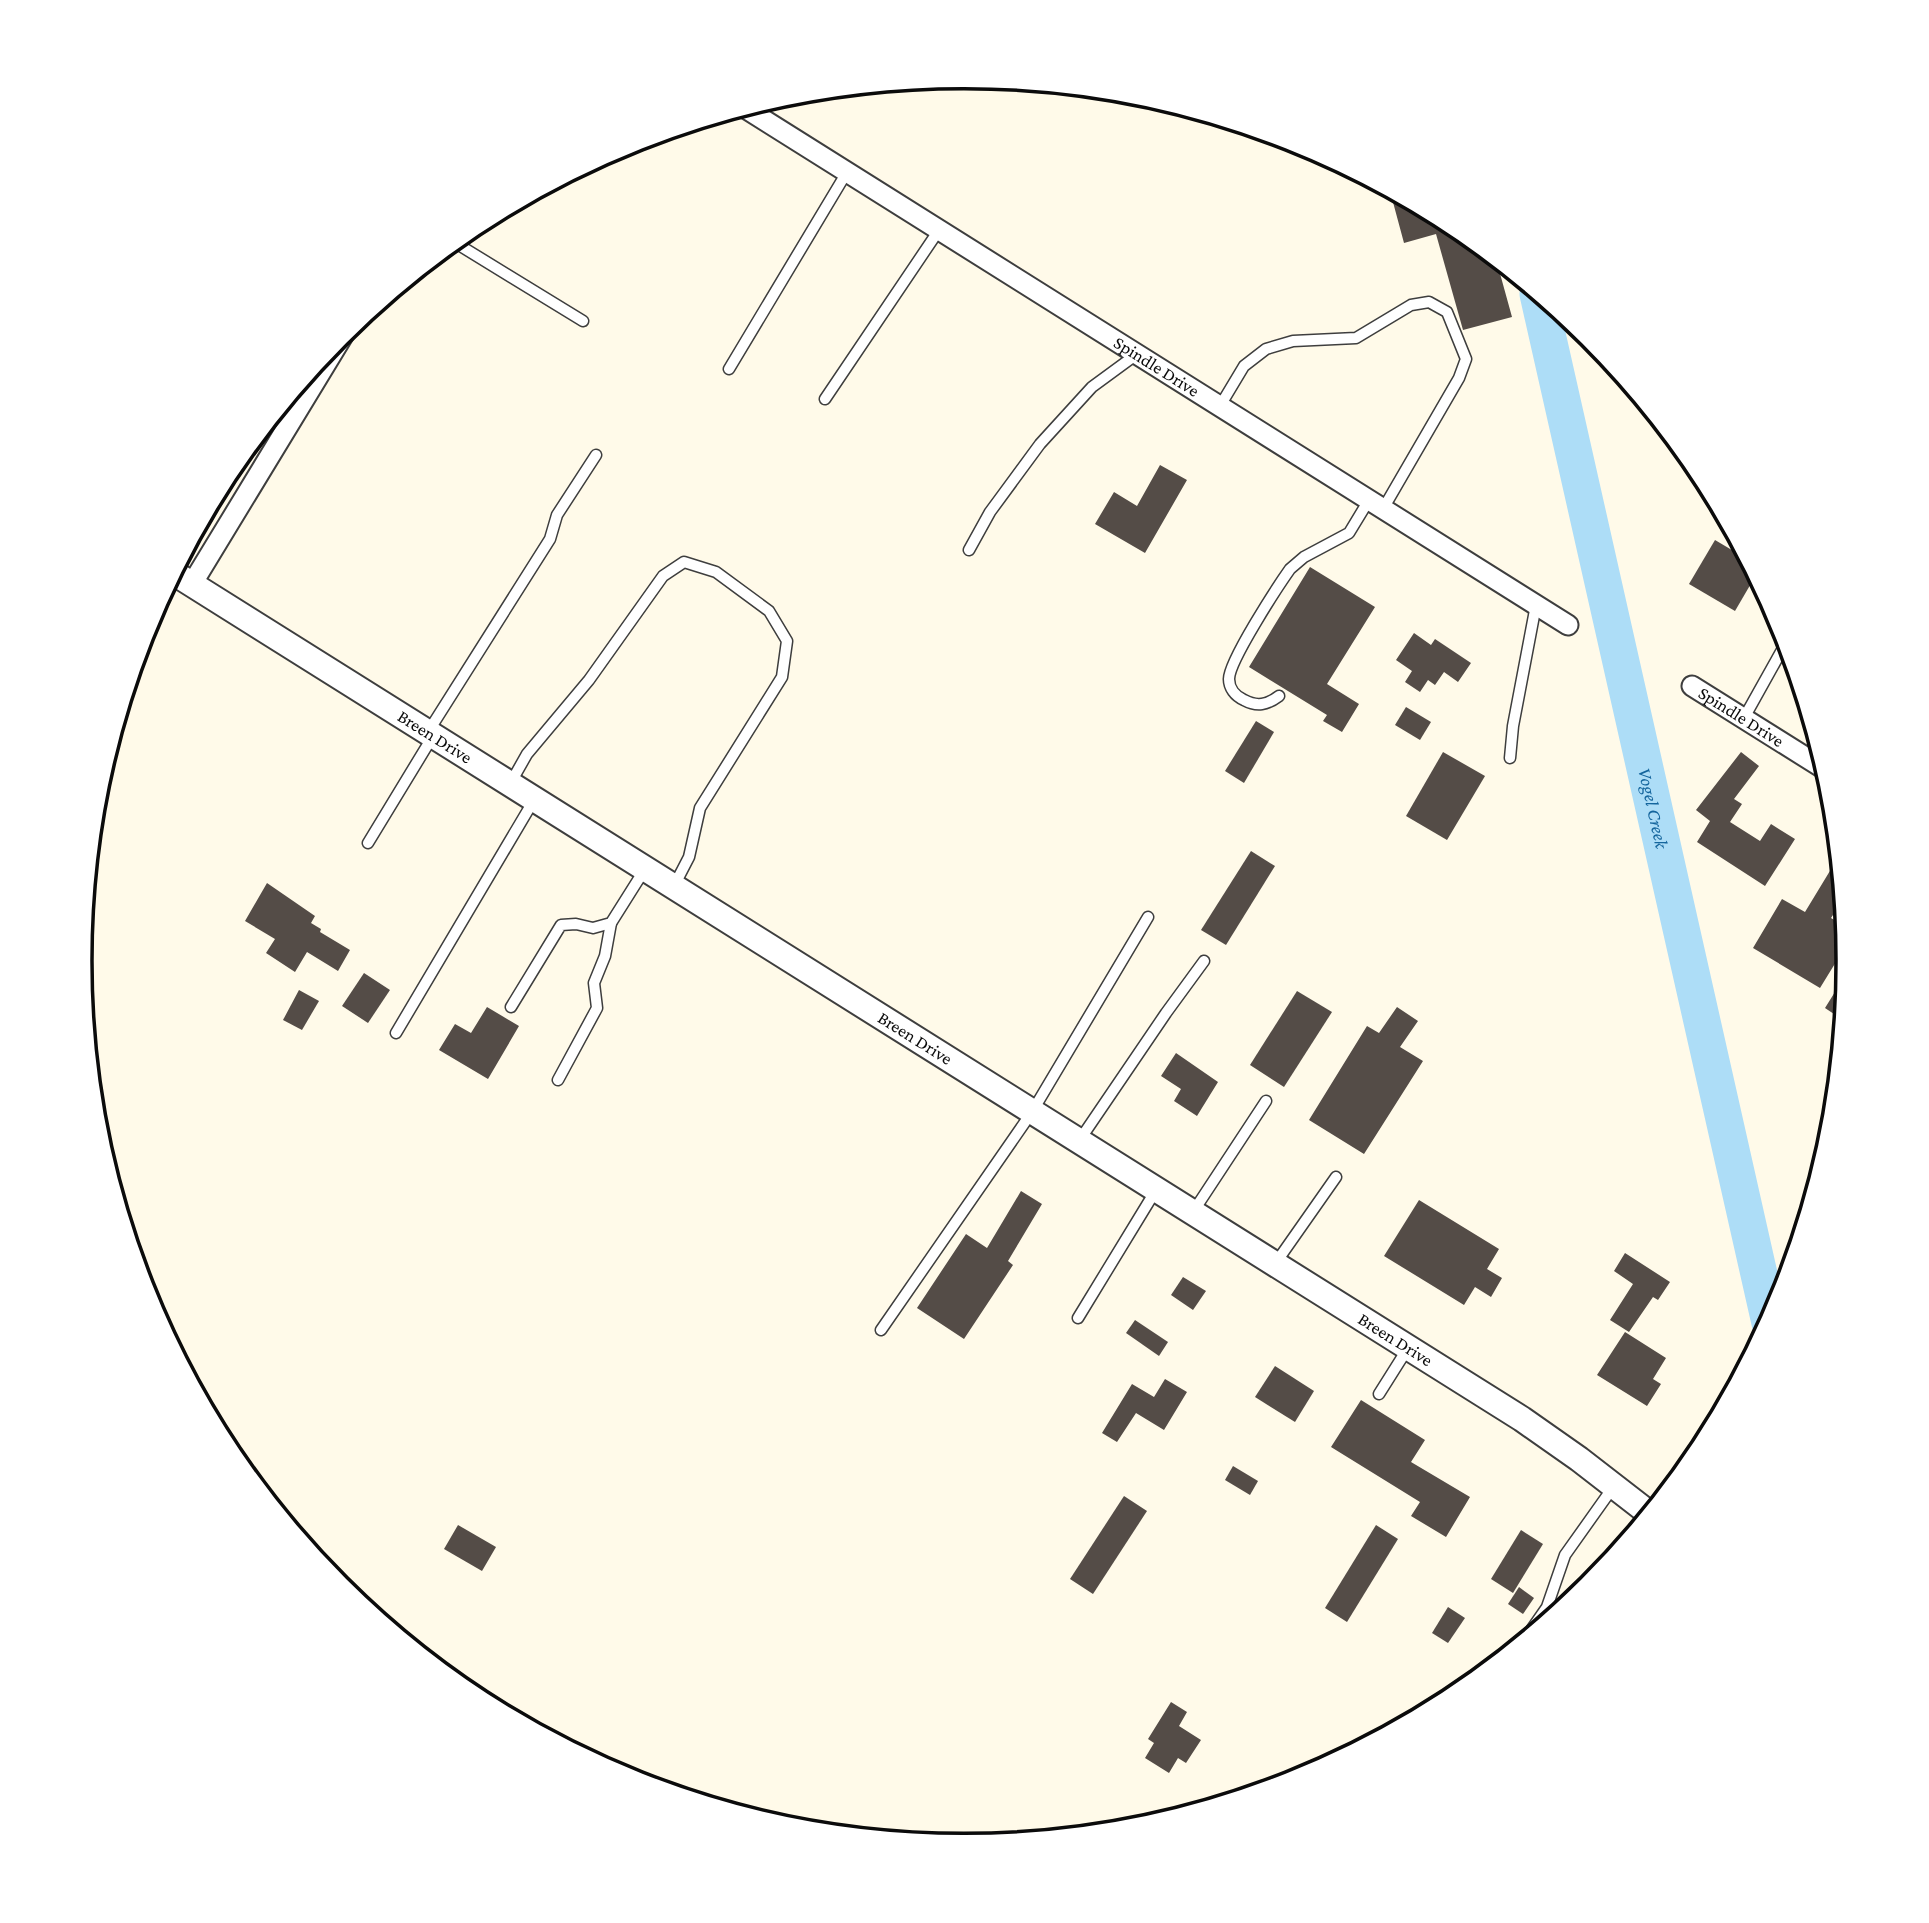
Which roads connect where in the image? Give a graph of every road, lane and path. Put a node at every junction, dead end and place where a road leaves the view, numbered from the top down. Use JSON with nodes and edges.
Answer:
{"nodes":[{"id":1,"x":756,"y":115,"type":"edge"},
{"id":2,"x":847,"y":172,"type":"junction"},
{"id":3,"x":939,"y":230,"type":"junction"},
{"id":4,"x":464,"y":248,"type":"edge"},
{"id":5,"x":583,"y":321,"type":"dead end"},
{"id":6,"x":1137,"y":354,"type":"junction"},
{"id":7,"x":729,"y":369,"type":"dead end"},
{"id":8,"x":311,"y":384,"type":"edge"},
{"id":9,"x":825,"y":399,"type":"dead end"},
{"id":10,"x":1220,"y":406,"type":"junction"},
{"id":11,"x":596,"y":455,"type":"dead end"},
{"id":12,"x":1376,"y":504,"type":"junction"},
{"id":13,"x":969,"y":550,"type":"dead end"},
{"id":14,"x":183,"y":579,"type":"edge"},
{"id":15,"x":1536,"y":605,"type":"junction"},
{"id":16,"x":1568,"y":625,"type":"dead end"},
{"id":17,"x":1780,"y":654,"type":"edge"},
{"id":18,"x":1692,"y":686,"type":"dead end"},
{"id":19,"x":1279,"y":696,"type":"dead end"},
{"id":20,"x":1744,"y":718,"type":"junction"},
{"id":21,"x":430,"y":734,"type":"junction"},
{"id":22,"x":1510,"y":758,"type":"dead end"},
{"id":23,"x":1813,"y":762,"type":"edge"},
{"id":24,"x":510,"y":784,"type":"junction"},
{"id":25,"x":534,"y":799,"type":"junction"},
{"id":26,"x":368,"y":843,"type":"dead end"},
{"id":27,"x":645,"y":869,"type":"junction"},
{"id":28,"x":674,"y":887,"type":"junction"},
{"id":29,"x":1148,"y":917,"type":"dead end"},
{"id":30,"x":611,"y":923,"type":"junction"},
{"id":31,"x":1204,"y":961,"type":"dead end"},
{"id":32,"x":512,"y":1007,"type":"dead end"},
{"id":33,"x":396,"y":1033,"type":"dead end"},
{"id":34,"x":558,"y":1080,"type":"dead end"},
{"id":35,"x":1266,"y":1101,"type":"dead end"},
{"id":36,"x":1032,"y":1112,"type":"junction"},
{"id":37,"x":1079,"y":1141,"type":"junction"},
{"id":38,"x":1336,"y":1177,"type":"dead end"},
{"id":39,"x":1156,"y":1189,"type":"junction"},
{"id":40,"x":1193,"y":1213,"type":"junction"},
{"id":41,"x":1275,"y":1264,"type":"junction"},
{"id":42,"x":1078,"y":1318,"type":"dead end"},
{"id":43,"x":881,"y":1329,"type":"dead end"},
{"id":44,"x":1408,"y":1348,"type":"junction"},
{"id":45,"x":1379,"y":1394,"type":"dead end"},
{"id":46,"x":1615,"y":1485,"type":"junction"},
{"id":47,"x":1643,"y":1509,"type":"edge"},
{"id":48,"x":1540,"y":1617,"type":"edge"}],
"edges":[{"from":1,"to":2,"type":"street","name":"Spindle Drive"},
{"from":2,"to":3,"type":"street","name":"Spindle Drive"},
{"from":2,"to":7,"type":"lane"},
{"from":3,"to":6,"type":"street","name":"Spindle Drive"},
{"from":3,"to":9,"type":"lane"},
{"from":4,"to":5,"type":"lane"},
{"from":6,"to":10,"type":"street","name":"Spindle Drive"},
{"from":6,"to":13,"type":"lane"},
{"from":8,"to":14,"type":"street"},
{"from":10,"to":12,"type":"street","name":"Spindle Drive"},
{"from":10,"to":12,"type":"lane"},
{"from":11,"to":21,"type":"lane"},
{"from":12,"to":15,"type":"street","name":"Spindle Drive"},
{"from":12,"to":19,"type":"lane"},
{"from":14,"to":21,"type":"street","name":"Breen Drive"},
{"from":15,"to":16,"type":"street","name":"Spindle Drive"},
{"from":15,"to":22,"type":"lane"},
{"from":17,"to":20,"type":"lane"},
{"from":18,"to":20,"type":"street","name":"Spindle Drive"},
{"from":20,"to":23,"type":"street","name":"Spindle Drive"},
{"from":21,"to":24,"type":"street","name":"Breen Drive"},
{"from":21,"to":26,"type":"lane"},
{"from":24,"to":25,"type":"street","name":"Breen Drive"},
{"from":24,"to":28,"type":"lane"},
{"from":25,"to":27,"type":"street","name":"Breen Drive"},
{"from":25,"to":33,"type":"lane"},
{"from":27,"to":28,"type":"street","name":"Breen Drive"},
{"from":27,"to":30,"type":"lane"},
{"from":28,"to":36,"type":"street","name":"Breen Drive"},
{"from":29,"to":36,"type":"lane"},
{"from":30,"to":32,"type":"lane"},
{"from":30,"to":34,"type":"lane"},
{"from":31,"to":37,"type":"lane"},
{"from":35,"to":40,"type":"lane"},
{"from":36,"to":37,"type":"street","name":"Breen Drive"},
{"from":36,"to":43,"type":"lane"},
{"from":37,"to":39,"type":"street","name":"Breen Drive"},
{"from":38,"to":41,"type":"lane"},
{"from":39,"to":40,"type":"street","name":"Breen Drive"},
{"from":39,"to":42,"type":"lane"},
{"from":40,"to":41,"type":"street","name":"Breen Drive"},
{"from":41,"to":44,"type":"street","name":"Breen Drive"},
{"from":44,"to":45,"type":"lane"},
{"from":44,"to":46,"type":"street","name":"Breen Drive"},
{"from":46,"to":47,"type":"street","name":"Breen Drive"},
{"from":46,"to":48,"type":"lane"}]}
